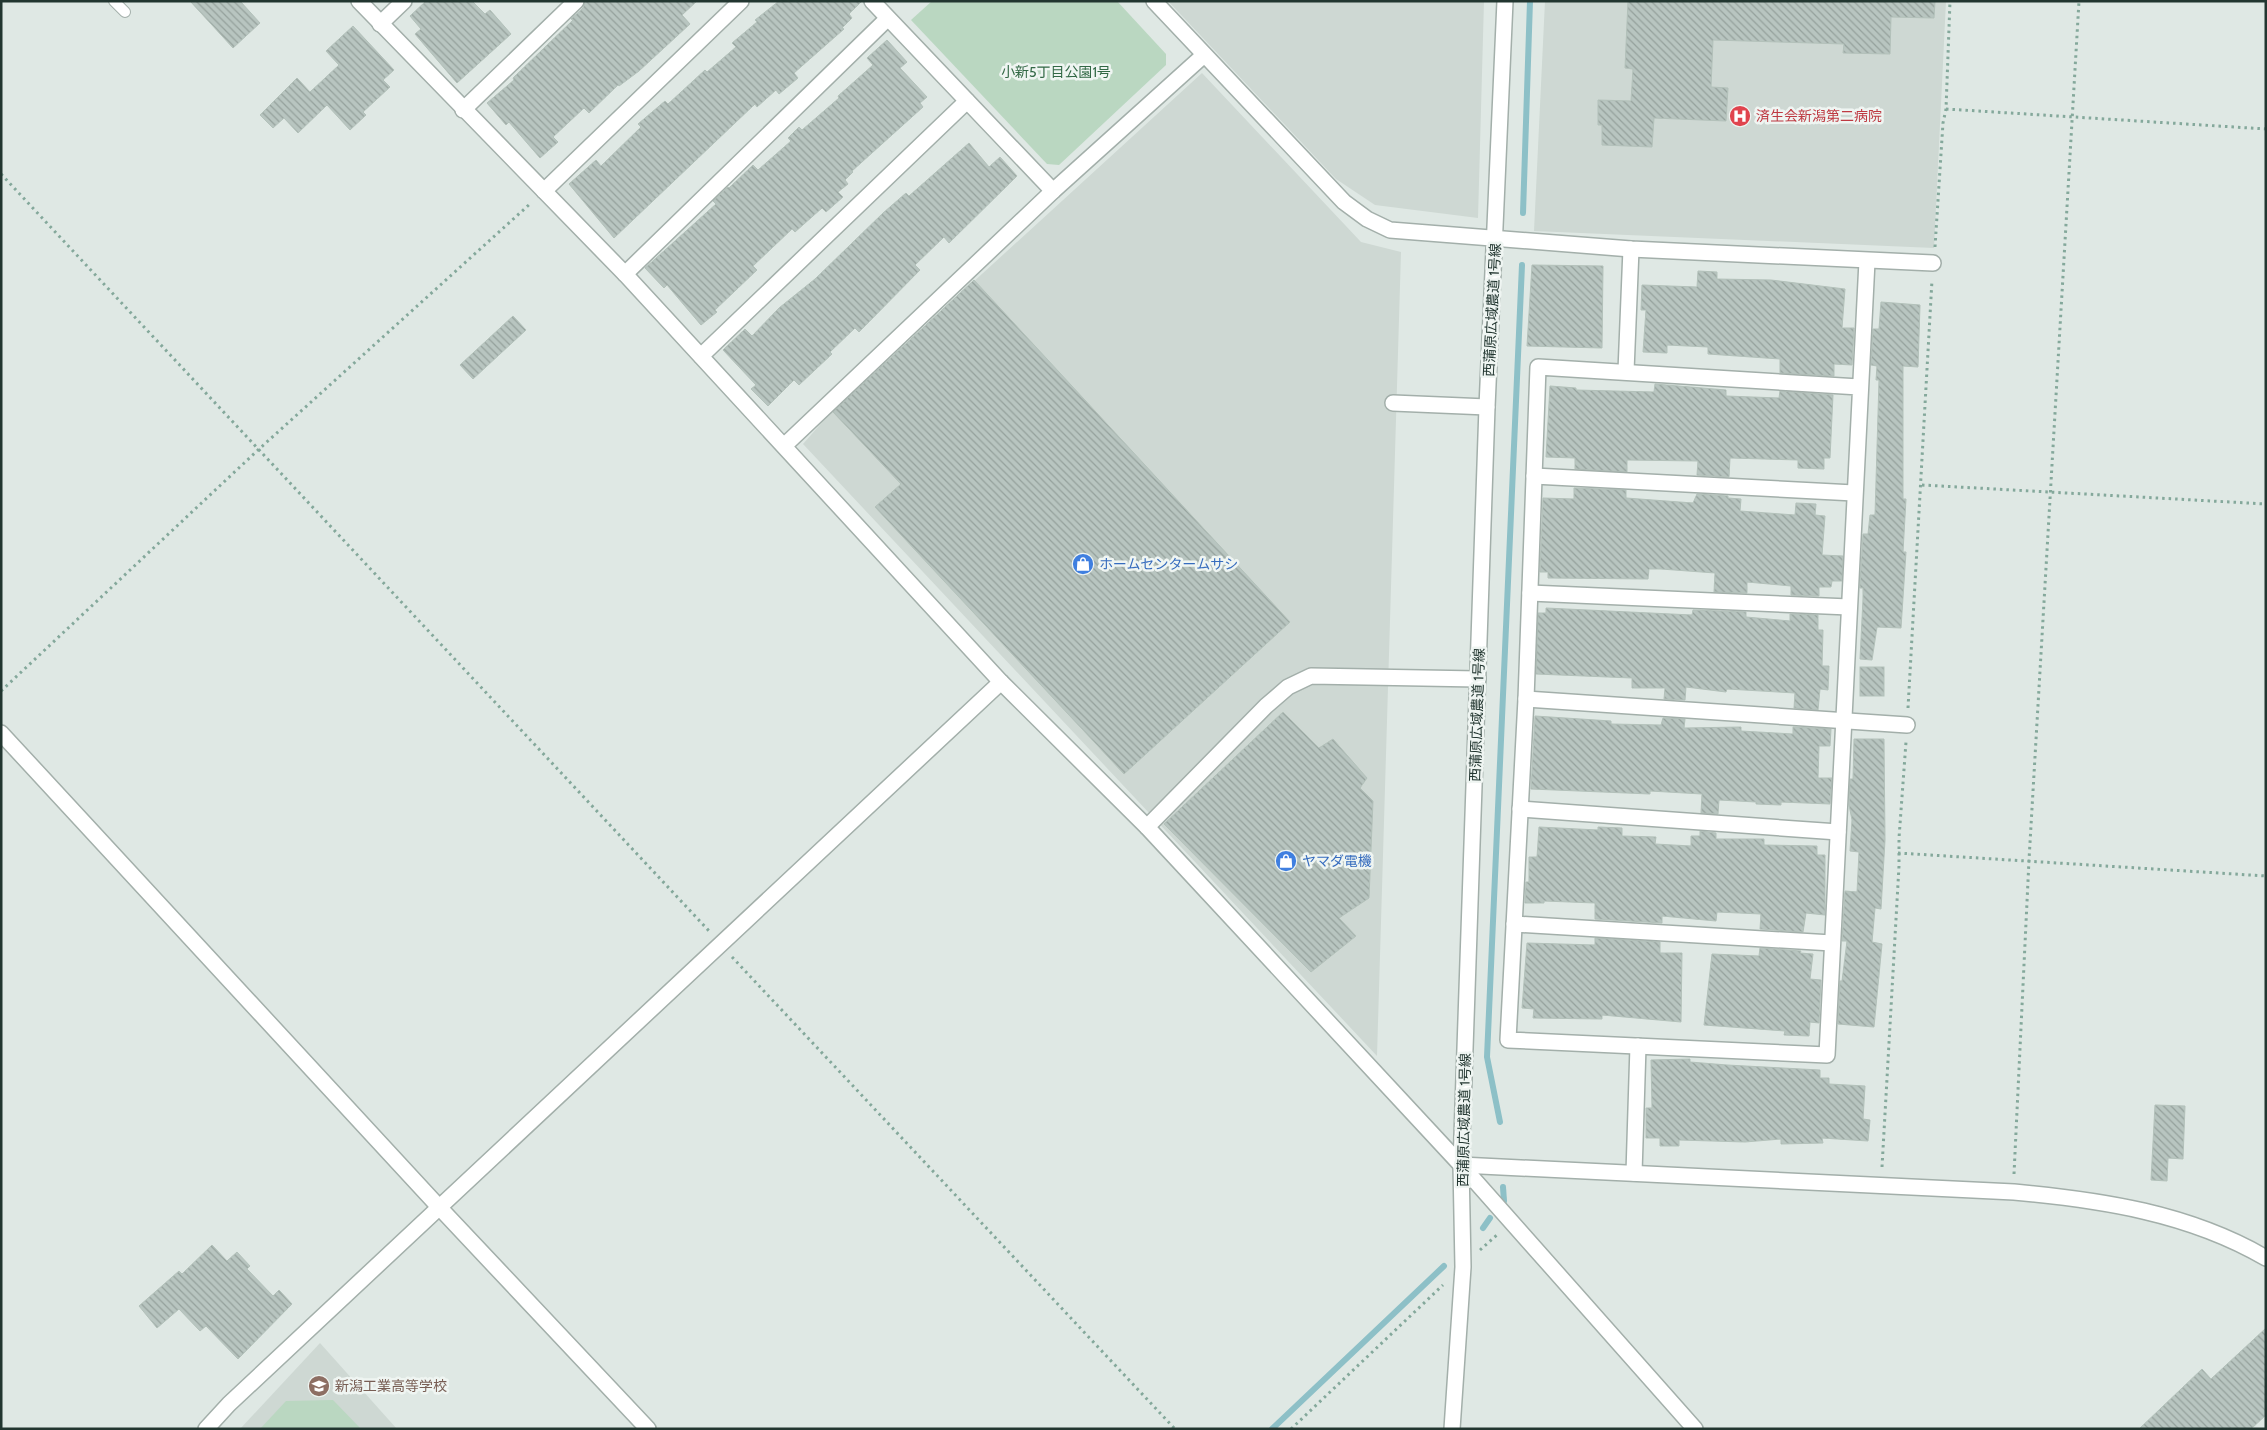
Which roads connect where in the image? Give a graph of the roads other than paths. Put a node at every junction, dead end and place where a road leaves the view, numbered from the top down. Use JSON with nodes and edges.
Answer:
{"nodes":[{"id":1,"x":114,"y":1,"type":"edge"},
{"id":2,"x":359,"y":1,"type":"edge"},
{"id":3,"x":404,"y":1,"type":"edge"},
{"id":4,"x":576,"y":1,"type":"edge"},
{"id":5,"x":741,"y":1,"type":"edge"},
{"id":6,"x":872,"y":1,"type":"edge"},
{"id":7,"x":1154,"y":1,"type":"edge"},
{"id":8,"x":1505,"y":1,"type":"edge"},
{"id":9,"x":125,"y":12,"type":"dead end"},
{"id":10,"x":887,"y":19,"type":"junction"},
{"id":11,"x":380,"y":24,"type":"junction"},
{"id":12,"x":1204,"y":55,"type":"junction"},
{"id":13,"x":967,"y":100,"type":"junction"},
{"id":14,"x":463,"y":110,"type":"junction"},
{"id":15,"x":544,"y":191,"type":"junction"},
{"id":16,"x":1053,"y":191,"type":"junction"},
{"id":17,"x":1495,"y":236,"type":"junction"},
{"id":18,"x":1631,"y":249,"type":"junction"},
{"id":19,"x":1867,"y":261,"type":"junction"},
{"id":20,"x":1934,"y":264,"type":"road end"},
{"id":21,"x":625,"y":274,"type":"junction"},
{"id":22,"x":701,"y":356,"type":"junction"},
{"id":23,"x":1626,"y":371,"type":"junction"},
{"id":24,"x":1860,"y":387,"type":"junction"},
{"id":25,"x":1393,"y":403,"type":"dead end"},
{"id":26,"x":1488,"y":407,"type":"junction"},
{"id":27,"x":785,"y":445,"type":"junction"},
{"id":28,"x":1534,"y":476,"type":"junction"},
{"id":29,"x":1854,"y":493,"type":"junction"},
{"id":30,"x":1530,"y":593,"type":"junction"},
{"id":31,"x":1848,"y":607,"type":"junction"},
{"id":32,"x":1478,"y":679,"type":"junction"},
{"id":33,"x":1001,"y":682,"type":"junction"},
{"id":34,"x":1526,"y":699,"type":"junction"},
{"id":35,"x":1843,"y":720,"type":"junction"},
{"id":36,"x":1907,"y":724,"type":"road end"},
{"id":37,"x":1,"y":733,"type":"edge"},
{"id":38,"x":1520,"y":808,"type":"junction"},
{"id":39,"x":1147,"y":827,"type":"junction"},
{"id":40,"x":1838,"y":832,"type":"junction"},
{"id":41,"x":1514,"y":924,"type":"junction"},
{"id":42,"x":1832,"y":943,"type":"junction"},
{"id":43,"x":1638,"y":1046,"type":"junction"},
{"id":44,"x":1461,"y":1165,"type":"junction"},
{"id":45,"x":1634,"y":1173,"type":"junction"},
{"id":46,"x":439,"y":1207,"type":"junction"},
{"id":47,"x":2266,"y":1258,"type":"edge"},
{"id":48,"x":206,"y":1429,"type":"edge"},
{"id":49,"x":648,"y":1429,"type":"edge"},
{"id":50,"x":1452,"y":1429,"type":"edge"},
{"id":51,"x":1694,"y":1429,"type":"edge"}],
"edges":[{"from":1,"to":9,"type":"lane"},
{"from":2,"to":11,"type":"street"},
{"from":3,"to":11,"type":"street"},
{"from":4,"to":14,"type":"street"},
{"from":5,"to":15,"type":"street"},
{"from":6,"to":10,"type":"street"},
{"from":7,"to":12,"type":"street"},
{"from":8,"to":17,"type":"street","name":"西蒲原広域農道 1号線"},
{"from":10,"to":13,"type":"street"},
{"from":10,"to":21,"type":"street"},
{"from":11,"to":14,"type":"street"},
{"from":12,"to":16,"type":"street"},
{"from":12,"to":17,"type":"street"},
{"from":13,"to":16,"type":"street"},
{"from":13,"to":22,"type":"street"},
{"from":14,"to":15,"type":"street"},
{"from":15,"to":21,"type":"street"},
{"from":16,"to":27,"type":"street"},
{"from":17,"to":18,"type":"street"},
{"from":17,"to":26,"type":"street","name":"西蒲原広域農道 1号線"},
{"from":18,"to":19,"type":"street"},
{"from":18,"to":23,"type":"street"},
{"from":19,"to":20,"type":"street"},
{"from":19,"to":24,"type":"street"},
{"from":21,"to":22,"type":"street"},
{"from":22,"to":27,"type":"street"},
{"from":23,"to":24,"type":"street"},
{"from":23,"to":28,"type":"street"},
{"from":24,"to":29,"type":"street"},
{"from":25,"to":26,"type":"street"},
{"from":26,"to":32,"type":"street","name":"西蒲原広域農道 1号線"},
{"from":27,"to":33,"type":"street"},
{"from":28,"to":29,"type":"street"},
{"from":28,"to":30,"type":"street"},
{"from":29,"to":31,"type":"street"},
{"from":30,"to":31,"type":"street"},
{"from":30,"to":34,"type":"street"},
{"from":31,"to":35,"type":"street"},
{"from":32,"to":39,"type":"street"},
{"from":32,"to":44,"type":"street","name":"西蒲原広域農道 1号線"},
{"from":33,"to":39,"type":"street"},
{"from":33,"to":46,"type":"street"},
{"from":34,"to":35,"type":"street"},
{"from":34,"to":38,"type":"street"},
{"from":35,"to":36,"type":"street"},
{"from":35,"to":40,"type":"street"},
{"from":37,"to":46,"type":"street"},
{"from":38,"to":40,"type":"street"},
{"from":38,"to":41,"type":"street"},
{"from":39,"to":44,"type":"street"},
{"from":40,"to":42,"type":"street"},
{"from":41,"to":42,"type":"street"},
{"from":41,"to":43,"type":"street"},
{"from":42,"to":43,"type":"street"},
{"from":43,"to":45,"type":"street"},
{"from":44,"to":45,"type":"street"},
{"from":44,"to":50,"type":"street","name":"西蒲原広域農道 1号線"},
{"from":44,"to":51,"type":"street"},
{"from":45,"to":47,"type":"street"},
{"from":46,"to":48,"type":"street"},
{"from":46,"to":49,"type":"street"}]}
